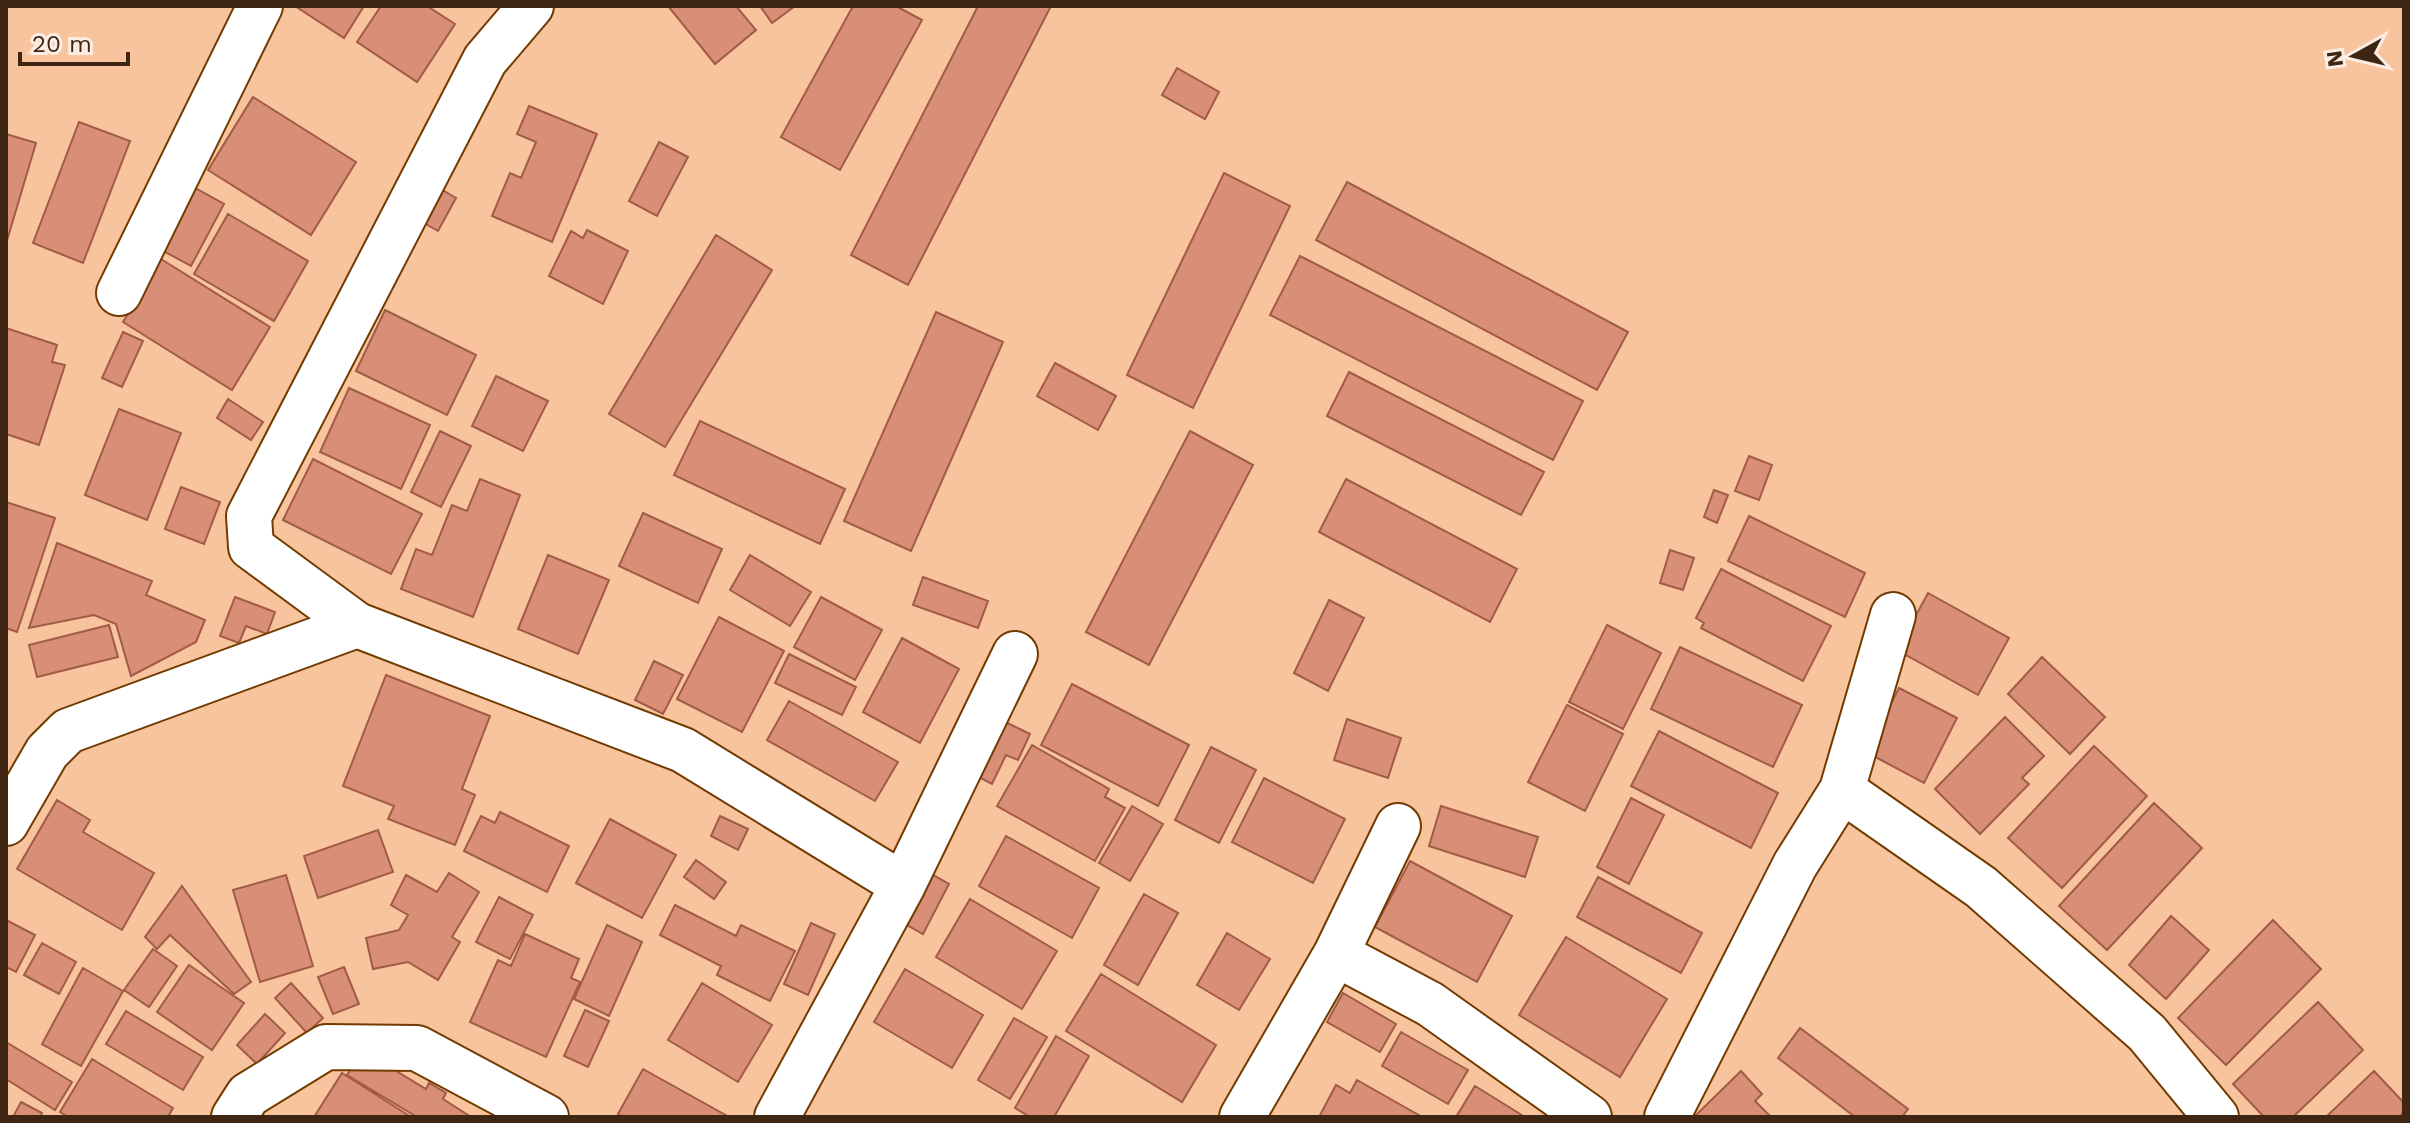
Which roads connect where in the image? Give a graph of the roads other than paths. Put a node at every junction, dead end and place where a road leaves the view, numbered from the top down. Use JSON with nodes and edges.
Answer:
{"nodes":[{"id":1,"x":260,"y":6,"type":"edge"},
{"id":2,"x":531,"y":6,"type":"edge"},
{"id":3,"x":119,"y":293,"type":"dead end"},
{"id":4,"x":1893,"y":615,"type":"dead end"},
{"id":5,"x":357,"y":625,"type":"junction"},
{"id":6,"x":1015,"y":654,"type":"dead end"},
{"id":7,"x":1842,"y":790,"type":"junction"},
{"id":8,"x":6,"y":823,"type":"edge"},
{"id":9,"x":1398,"y":826,"type":"dead end"},
{"id":10,"x":903,"y":885,"type":"junction"},
{"id":11,"x":1336,"y":954,"type":"junction"},
{"id":12,"x":234,"y":1117,"type":"edge"},
{"id":13,"x":546,"y":1117,"type":"edge"},
{"id":14,"x":777,"y":1117,"type":"edge"},
{"id":15,"x":1242,"y":1117,"type":"edge"},
{"id":16,"x":1589,"y":1117,"type":"edge"},
{"id":17,"x":1667,"y":1117,"type":"edge"},
{"id":18,"x":2216,"y":1117,"type":"edge"}],
"edges":[{"from":1,"to":3,"type":"street"},
{"from":2,"to":5,"type":"street"},
{"from":4,"to":7,"type":"street"},
{"from":5,"to":8,"type":"street"},
{"from":5,"to":10,"type":"street"},
{"from":6,"to":10,"type":"street"},
{"from":7,"to":17,"type":"street"},
{"from":7,"to":18,"type":"street"},
{"from":9,"to":11,"type":"street"},
{"from":10,"to":14,"type":"street"},
{"from":11,"to":15,"type":"street"},
{"from":11,"to":16,"type":"street"},
{"from":12,"to":13,"type":"street"}]}
